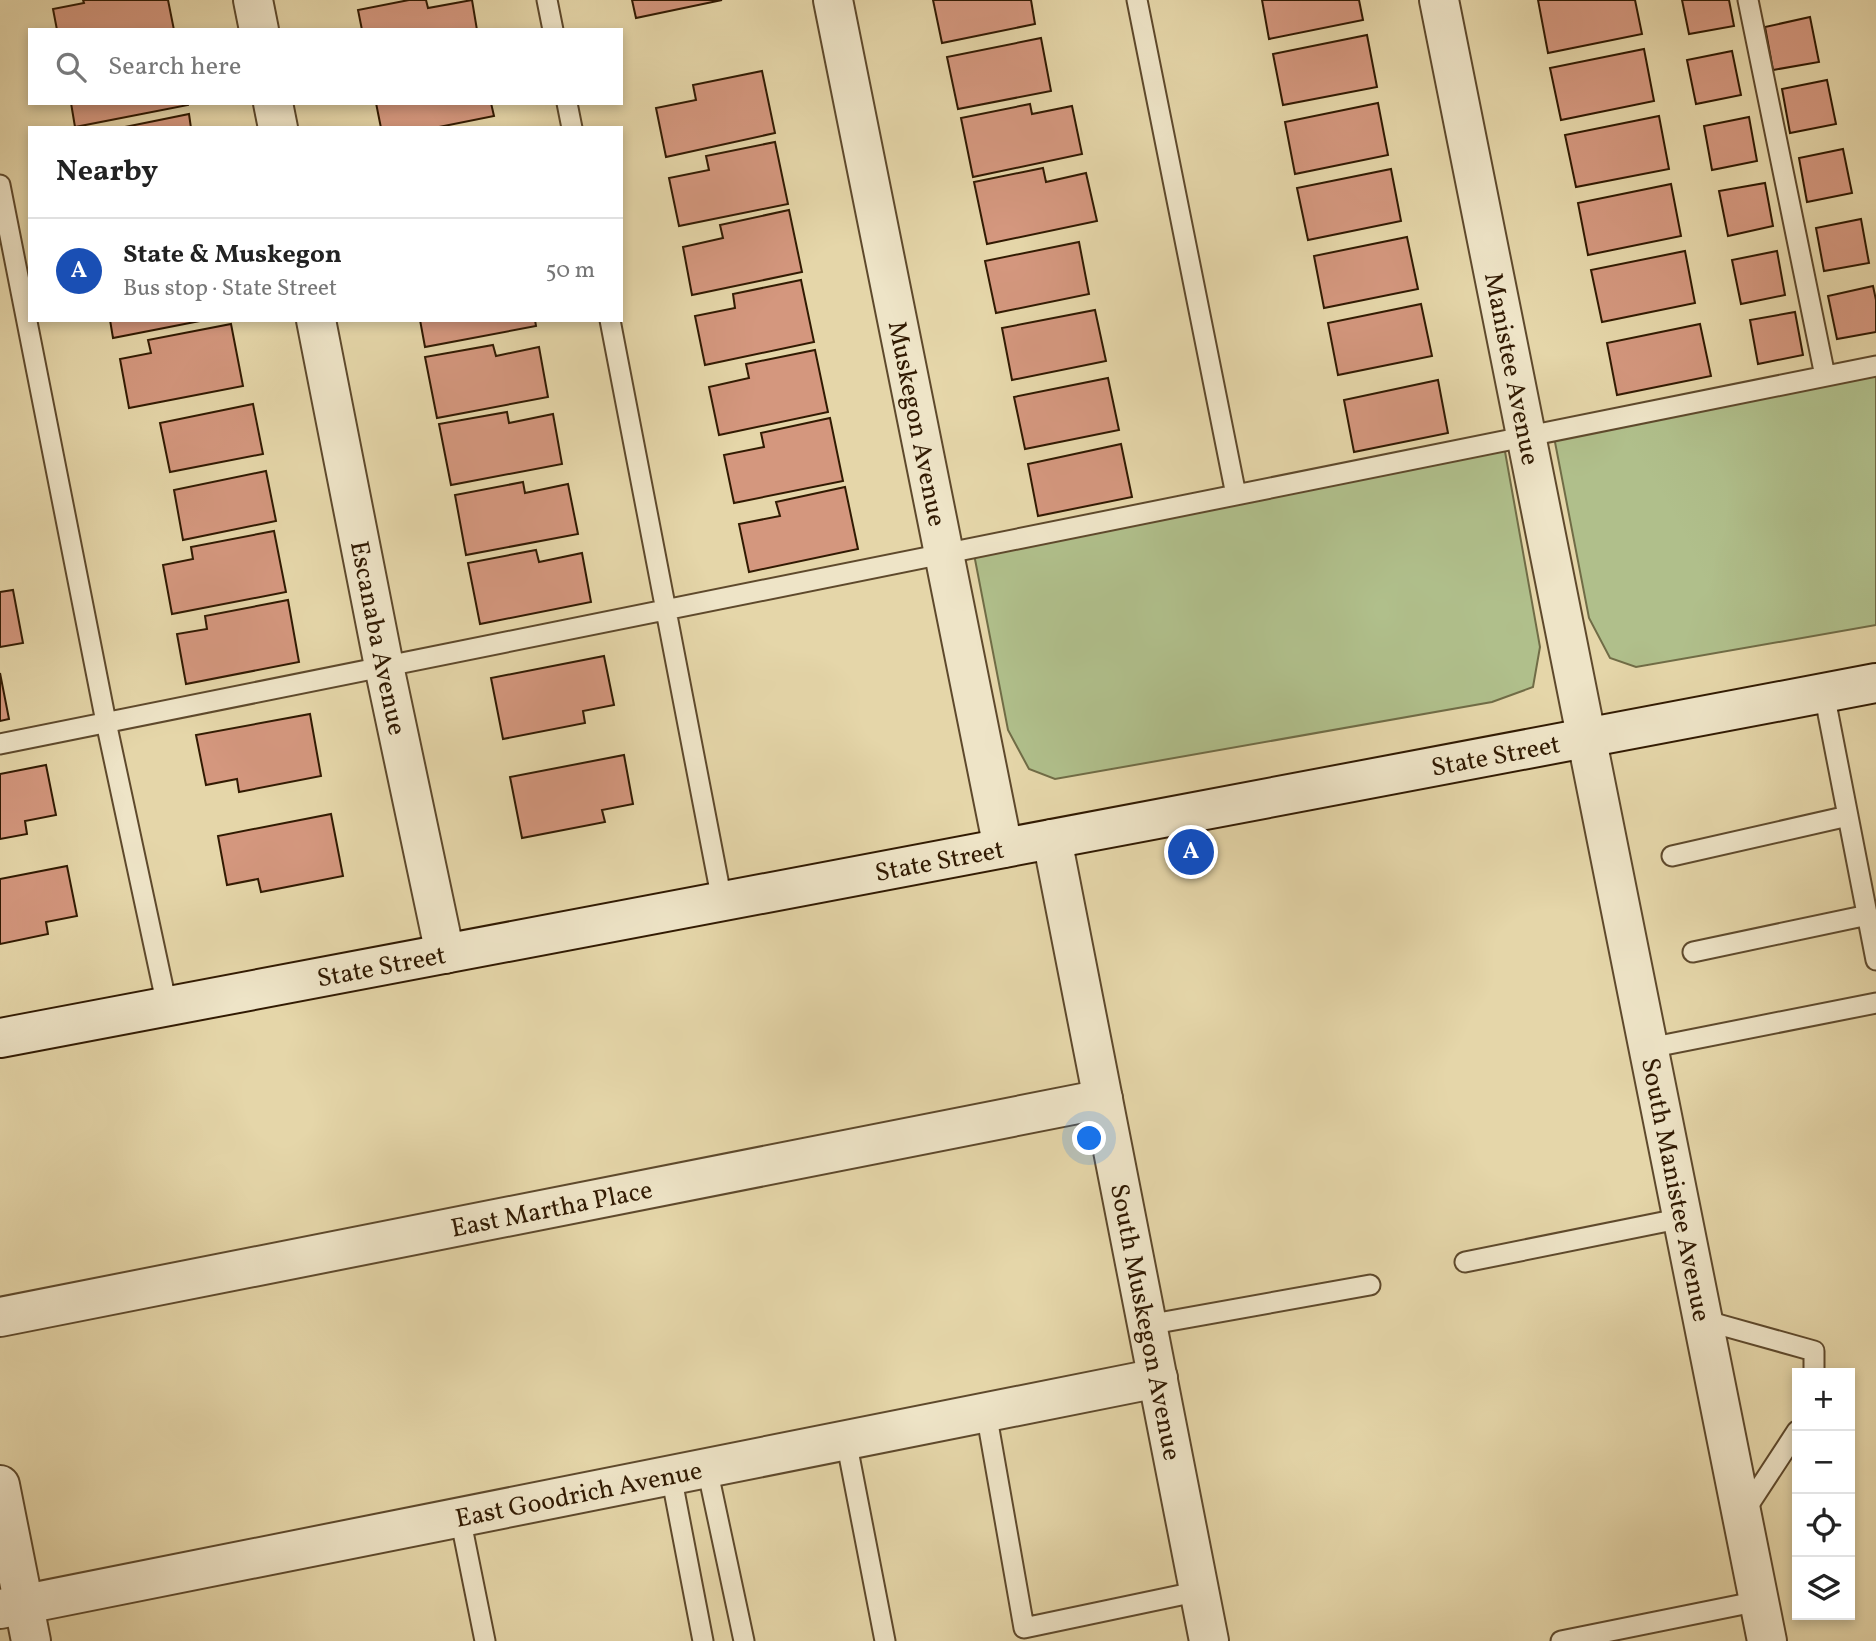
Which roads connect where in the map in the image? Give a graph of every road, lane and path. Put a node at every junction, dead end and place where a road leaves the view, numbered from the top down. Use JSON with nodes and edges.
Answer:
{"nodes":[{"id":1,"x":253,"y":0,"type":"edge"},
{"id":2,"x":547,"y":0,"type":"edge"},
{"id":3,"x":833,"y":0,"type":"edge"},
{"id":4,"x":1137,"y":0,"type":"edge"},
{"id":5,"x":1439,"y":0,"type":"edge"},
{"id":6,"x":1748,"y":0,"type":"edge"},
{"id":7,"x":259,"y":28,"type":"edge"},
{"id":8,"x":553,"y":28,"type":"edge"},
{"id":9,"x":273,"y":105,"type":"edge"},
{"id":10,"x":567,"y":105,"type":"edge"},
{"id":11,"x":278,"y":126,"type":"edge"},
{"id":12,"x":572,"y":126,"type":"edge"},
{"id":13,"x":0,"y":185,"type":"edge"},
{"id":14,"x":316,"y":322,"type":"edge"},
{"id":15,"x":610,"y":322,"type":"edge"},
{"id":16,"x":1876,"y":366,"type":"edge"},
{"id":17,"x":1825,"y":376,"type":"junction"},
{"id":18,"x":1526,"y":436,"type":"junction"},
{"id":19,"x":1236,"y":495,"type":"junction"},
{"id":20,"x":945,"y":554,"type":"junction"},
{"id":21,"x":666,"y":610,"type":"junction"},
{"id":22,"x":384,"y":666,"type":"junction"},
{"id":23,"x":1876,"y":683,"type":"edge"},
{"id":24,"x":1824,"y":693,"type":"junction"},
{"id":25,"x":106,"y":722,"type":"junction"},
{"id":26,"x":1587,"y":738,"type":"junction"},
{"id":27,"x":0,"y":744,"type":"edge"},
{"id":28,"x":1848,"y":816,"type":"junction"},
{"id":29,"x":1052,"y":839,"type":"junction"},
{"id":30,"x":1003,"y":848,"type":"junction"},
{"id":31,"x":1672,"y":856,"type":"dead end"},
{"id":32,"x":722,"y":901,"type":"junction"},
{"id":33,"x":1868,"y":915,"type":"junction"},
{"id":34,"x":1693,"y":952,"type":"dead end"},
{"id":35,"x":444,"y":954,"type":"junction"},
{"id":36,"x":1876,"y":960,"type":"edge"},
{"id":37,"x":1876,"y":1003,"type":"edge"},
{"id":38,"x":167,"y":1006,"type":"junction"},
{"id":39,"x":0,"y":1038,"type":"edge"},
{"id":40,"x":1649,"y":1048,"type":"junction"},
{"id":41,"x":1103,"y":1099,"type":"junction"},
{"id":42,"x":1683,"y":1218,"type":"junction"},
{"id":43,"x":1465,"y":1262,"type":"dead end"},
{"id":44,"x":1370,"y":1285,"type":"dead end"},
{"id":45,"x":0,"y":1318,"type":"edge"},
{"id":46,"x":1703,"y":1320,"type":"junction"},
{"id":47,"x":1147,"y":1325,"type":"junction"},
{"id":48,"x":1814,"y":1368,"type":"edge"},
{"id":49,"x":1158,"y":1378,"type":"junction"},
{"id":50,"x":986,"y":1412,"type":"junction"},
{"id":51,"x":1792,"y":1439,"type":"edge"},
{"id":52,"x":846,"y":1440,"type":"junction"},
{"id":53,"x":690,"y":1471,"type":"junction"},
{"id":54,"x":0,"y":1485,"type":"edge"},
{"id":55,"x":1742,"y":1515,"type":"junction"},
{"id":56,"x":460,"y":1517,"type":"junction"},
{"id":57,"x":1200,"y":1591,"type":"junction"},
{"id":58,"x":1759,"y":1601,"type":"junction"},
{"id":59,"x":18,"y":1618,"type":"edge"},
{"id":60,"x":485,"y":1641,"type":"edge"},
{"id":61,"x":703,"y":1641,"type":"edge"},
{"id":62,"x":744,"y":1641,"type":"edge"},
{"id":63,"x":885,"y":1641,"type":"edge"},
{"id":64,"x":1209,"y":1641,"type":"edge"},
{"id":65,"x":1561,"y":1641,"type":"edge"},
{"id":66,"x":1767,"y":1641,"type":"edge"}],
"edges":[{"from":1,"to":7,"type":"street"},
{"from":2,"to":8,"type":"lane"},
{"from":3,"to":20,"type":"street","name":"Muskegon Avenue"},
{"from":4,"to":19,"type":"lane"},
{"from":5,"to":18,"type":"street","name":"Manistee Avenue"},
{"from":6,"to":17,"type":"lane"},
{"from":9,"to":11,"type":"street"},
{"from":10,"to":12,"type":"lane"},
{"from":13,"to":25,"type":"lane"},
{"from":14,"to":22,"type":"street","name":"Escanaba Avenue"},
{"from":15,"to":21,"type":"lane"},
{"from":16,"to":17,"type":"lane"},
{"from":17,"to":18,"type":"lane"},
{"from":18,"to":19,"type":"lane"},
{"from":18,"to":26,"type":"street","name":"Manistee Avenue"},
{"from":19,"to":20,"type":"lane"},
{"from":20,"to":21,"type":"lane"},
{"from":20,"to":30,"type":"street","name":"Muskegon Avenue"},
{"from":21,"to":22,"type":"lane"},
{"from":21,"to":32,"type":"lane"},
{"from":22,"to":25,"type":"lane"},
{"from":22,"to":35,"type":"street","name":"Escanaba Avenue"},
{"from":23,"to":24,"type":"street","name":"State Street"},
{"from":24,"to":26,"type":"street","name":"State Street"},
{"from":24,"to":28,"type":"lane"},
{"from":25,"to":27,"type":"lane"},
{"from":25,"to":38,"type":"lane"},
{"from":26,"to":29,"type":"street","name":"State Street"},
{"from":26,"to":40,"type":"street","name":"South Manistee Avenue"},
{"from":28,"to":31,"type":"lane"},
{"from":28,"to":33,"type":"lane"},
{"from":29,"to":30,"type":"street","name":"State Street"},
{"from":29,"to":41,"type":"street","name":"South Muskegon Avenue"},
{"from":30,"to":32,"type":"street","name":"State Street"},
{"from":32,"to":35,"type":"street","name":"State Street"},
{"from":33,"to":34,"type":"lane"},
{"from":33,"to":36,"type":"lane"},
{"from":35,"to":38,"type":"street","name":"State Street"},
{"from":37,"to":40,"type":"lane"},
{"from":38,"to":39,"type":"street","name":"State Street"},
{"from":40,"to":42,"type":"street","name":"South Manistee Avenue"},
{"from":41,"to":45,"type":"street","name":"East Martha Place"},
{"from":41,"to":47,"type":"street","name":"South Muskegon Avenue"},
{"from":42,"to":43,"type":"lane"},
{"from":42,"to":46,"type":"street","name":"South Manistee Avenue"},
{"from":44,"to":47,"type":"lane"},
{"from":46,"to":48,"type":"lane"},
{"from":46,"to":55,"type":"street","name":"South Manistee Avenue"},
{"from":47,"to":49,"type":"street","name":"South Muskegon Avenue"},
{"from":49,"to":50,"type":"street","name":"East Goodrich Avenue"},
{"from":49,"to":57,"type":"street","name":"South Muskegon Avenue"},
{"from":50,"to":52,"type":"street","name":"East Goodrich Avenue"},
{"from":50,"to":57,"type":"lane"},
{"from":51,"to":55,"type":"lane"},
{"from":52,"to":53,"type":"street","name":"East Goodrich Avenue"},
{"from":52,"to":63,"type":"lane"},
{"from":53,"to":56,"type":"street","name":"East Goodrich Avenue"},
{"from":53,"to":61,"type":"lane"},
{"from":53,"to":62,"type":"lane"},
{"from":54,"to":59,"type":"street"},
{"from":55,"to":58,"type":"street","name":"South Manistee Avenue"},
{"from":56,"to":59,"type":"street","name":"East Goodrich Avenue"},
{"from":56,"to":60,"type":"lane"},
{"from":57,"to":64,"type":"street","name":"South Muskegon Avenue"},
{"from":58,"to":65,"type":"lane"},
{"from":58,"to":66,"type":"street","name":"South Manistee Avenue"}]}
